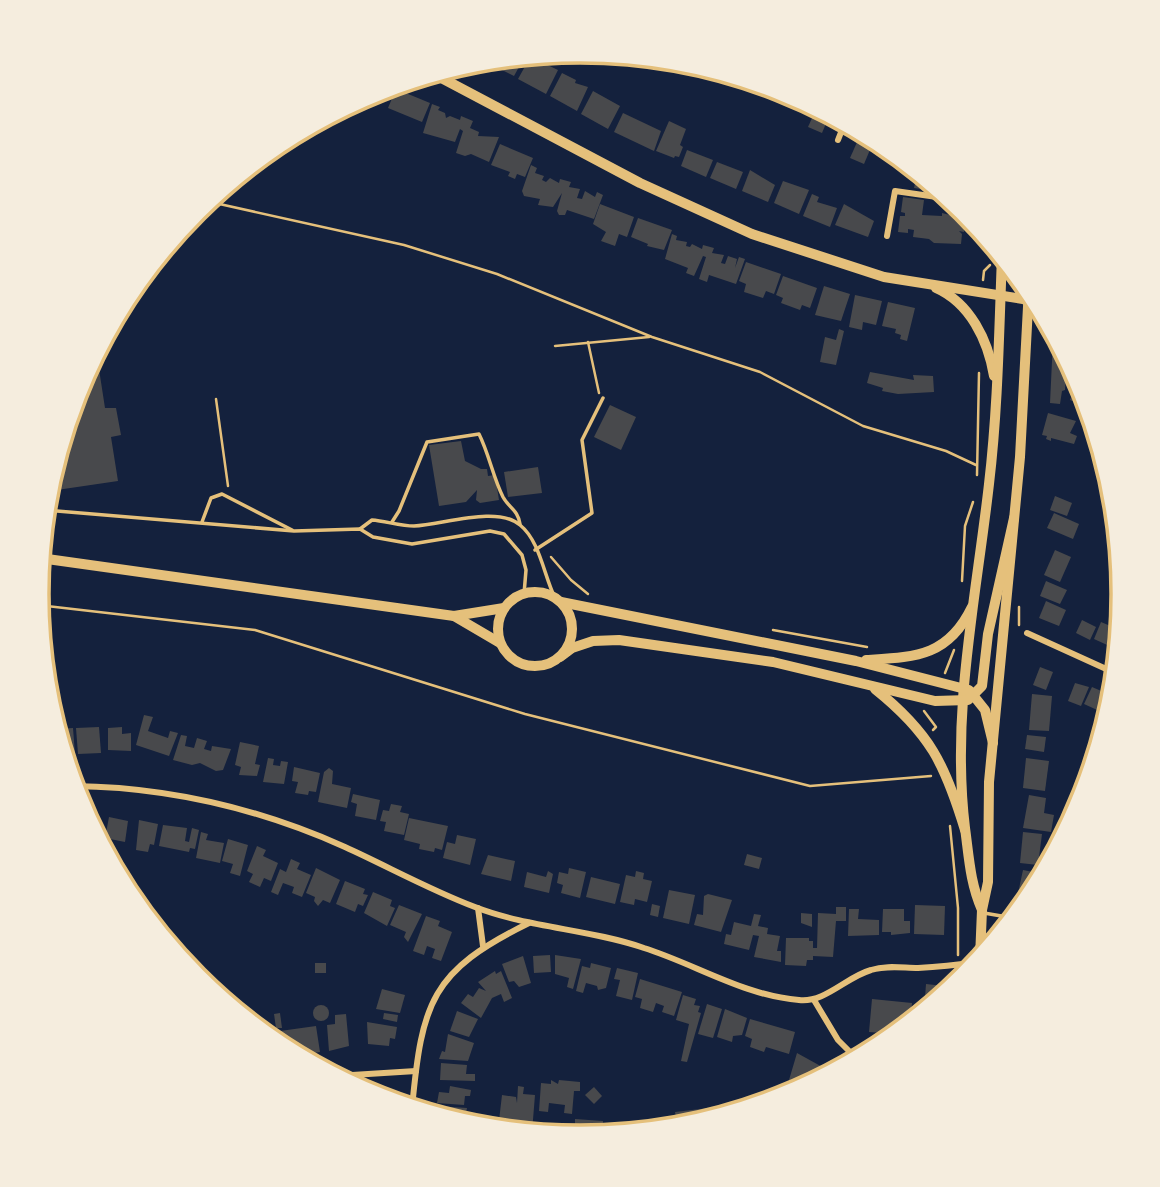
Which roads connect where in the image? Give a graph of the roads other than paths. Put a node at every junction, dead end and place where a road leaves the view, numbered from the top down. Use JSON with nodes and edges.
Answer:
{"nodes":[{"id":1,"x":446,"y":80,"type":"edge"},
{"id":2,"x":841,"y":131,"type":"edge"},
{"id":3,"x":838,"y":140,"type":"dead end"},
{"id":4,"x":932,"y":196,"type":"edge"},
{"id":5,"x":887,"y":236,"type":"dead end"},
{"id":6,"x":1002,"y":271,"type":"edge"},
{"id":7,"x":923,"y":283,"type":"junction"},
{"id":8,"x":1001,"y":295,"type":"junction"},
{"id":9,"x":1023,"y":299,"type":"edge"},
{"id":10,"x":1028,"y":309,"type":"edge"},
{"id":11,"x":603,"y":398,"type":"road end"},
{"id":12,"x":996,"y":401,"type":"junction"},
{"id":13,"x":56,"y":511,"type":"edge"},
{"id":14,"x":1014,"y":518,"type":"junction"},
{"id":15,"x":202,"y":522,"type":"junction"},
{"id":16,"x":392,"y":522,"type":"junction"},
{"id":17,"x":520,"y":524,"type":"junction"},
{"id":18,"x":360,"y":529,"type":"junction"},
{"id":19,"x":294,"y":531,"type":"junction"},
{"id":20,"x":536,"y":550,"type":"junction"},
{"id":21,"x":50,"y":559,"type":"edge"},
{"id":22,"x":524,"y":594,"type":"junction"},
{"id":23,"x":558,"y":600,"type":"junction"},
{"id":24,"x":972,"y":607,"type":"junction"},
{"id":25,"x":504,"y":608,"type":"junction"},
{"id":26,"x":454,"y":616,"type":"junction"},
{"id":27,"x":1027,"y":633,"type":"dead end"},
{"id":28,"x":500,"y":643,"type":"junction"},
{"id":29,"x":560,"y":657,"type":"junction"},
{"id":30,"x":856,"y":661,"type":"junction"},
{"id":31,"x":1105,"y":669,"type":"edge"},
{"id":32,"x":871,"y":686,"type":"junction"},
{"id":33,"x":963,"y":688,"type":"junction"},
{"id":34,"x":976,"y":695,"type":"junction"},
{"id":35,"x":962,"y":702,"type":"junction"},
{"id":36,"x":993,"y":743,"type":"junction"},
{"id":37,"x":85,"y":787,"type":"edge"},
{"id":38,"x":965,"y":830,"type":"junction"},
{"id":39,"x":478,"y":908,"type":"junction"},
{"id":40,"x":982,"y":911,"type":"junction"},
{"id":41,"x":1002,"y":916,"type":"edge"},
{"id":42,"x":529,"y":923,"type":"junction"},
{"id":43,"x":981,"y":942,"type":"edge"},
{"id":44,"x":483,"y":946,"type":"junction"},
{"id":45,"x":961,"y":963,"type":"edge"},
{"id":46,"x":814,"y":1000,"type":"junction"},
{"id":47,"x":849,"y":1051,"type":"edge"},
{"id":48,"x":416,"y":1071,"type":"junction"},
{"id":49,"x":356,"y":1075,"type":"edge"},
{"id":50,"x":413,"y":1097,"type":"edge"}],
"edges":[{"from":1,"to":7,"type":"main road"},
{"from":2,"to":3,"type":"street"},
{"from":4,"to":5,"type":"street"},
{"from":6,"to":8,"type":"main road"},
{"from":7,"to":8,"type":"main road"},
{"from":7,"to":12,"type":"main road"},
{"from":8,"to":9,"type":"main road"},
{"from":8,"to":12,"type":"main road"},
{"from":10,"to":14,"type":"main road"},
{"from":11,"to":20,"type":"lane"},
{"from":12,"to":24,"type":"main road"},
{"from":13,"to":15,"type":"lane"},
{"from":14,"to":34,"type":"main road"},
{"from":14,"to":36,"type":"main road"},
{"from":15,"to":19,"type":"lane"},
{"from":15,"to":19,"type":"lane"},
{"from":16,"to":17,"type":"lane"},
{"from":16,"to":17,"type":"lane"},
{"from":16,"to":18,"type":"lane"},
{"from":17,"to":20,"type":"lane"},
{"from":18,"to":19,"type":"lane"},
{"from":18,"to":22,"type":"lane"},
{"from":20,"to":23,"type":"lane"},
{"from":21,"to":26,"type":"main road"},
{"from":22,"to":23,"type":"main road"},
{"from":22,"to":25,"type":"main road"},
{"from":23,"to":29,"type":"main road"},
{"from":23,"to":30,"type":"main road"},
{"from":24,"to":30,"type":"main road"},
{"from":24,"to":33,"type":"main road"},
{"from":25,"to":26,"type":"main road"},
{"from":25,"to":28,"type":"main road"},
{"from":26,"to":28,"type":"main road"},
{"from":27,"to":31,"type":"street"},
{"from":28,"to":29,"type":"main road"},
{"from":29,"to":32,"type":"main road"},
{"from":30,"to":33,"type":"main road"},
{"from":32,"to":35,"type":"main road"},
{"from":32,"to":38,"type":"main road"},
{"from":33,"to":34,"type":"main road"},
{"from":33,"to":35,"type":"main road"},
{"from":34,"to":35,"type":"main road"},
{"from":34,"to":36,"type":"main road"},
{"from":35,"to":38,"type":"main road"},
{"from":36,"to":40,"type":"main road"},
{"from":37,"to":39,"type":"street"},
{"from":38,"to":40,"type":"main road"},
{"from":39,"to":42,"type":"street"},
{"from":39,"to":44,"type":"street"},
{"from":40,"to":41,"type":"lane"},
{"from":40,"to":43,"type":"main road"},
{"from":42,"to":44,"type":"street"},
{"from":42,"to":46,"type":"street"},
{"from":44,"to":48,"type":"street"},
{"from":45,"to":46,"type":"street"},
{"from":46,"to":47,"type":"street"},
{"from":48,"to":49,"type":"street"},
{"from":48,"to":50,"type":"street"}]}
